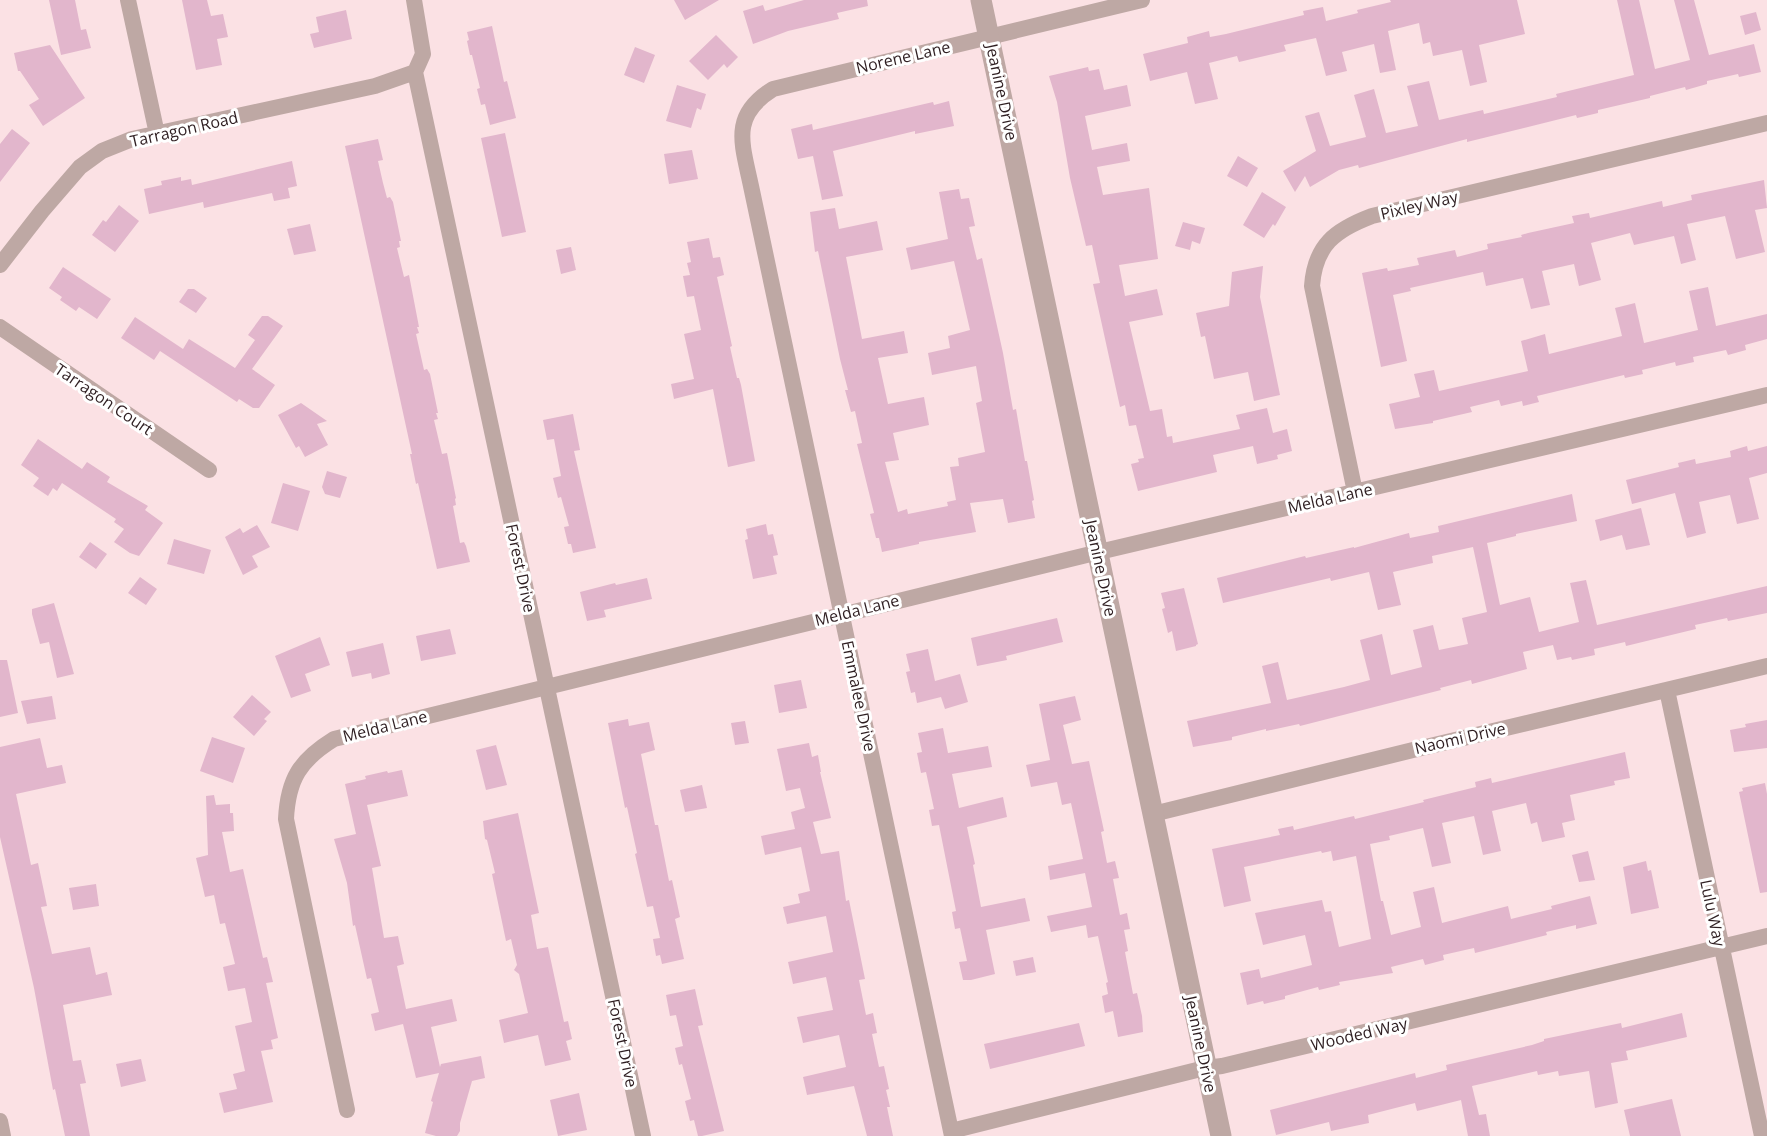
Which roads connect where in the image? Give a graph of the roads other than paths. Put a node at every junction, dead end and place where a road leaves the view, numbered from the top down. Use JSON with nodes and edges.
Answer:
{"nodes":[{"id":1,"x":128,"y":0,"type":"edge"},
{"id":2,"x":414,"y":0,"type":"edge"},
{"id":3,"x":981,"y":0,"type":"edge"},
{"id":4,"x":1142,"y":0,"type":"edge"},
{"id":5,"x":990,"y":36,"type":"junction"},
{"id":6,"x":415,"y":72,"type":"junction"},
{"id":7,"x":1767,"y":123,"type":"edge"},
{"id":8,"x":157,"y":134,"type":"junction"},
{"id":9,"x":751,"y":186,"type":"joint"},
{"id":10,"x":0,"y":265,"type":"edge"},
{"id":11,"x":0,"y":327,"type":"edge"},
{"id":12,"x":1767,"y":394,"type":"edge"},
{"id":13,"x":209,"y":470,"type":"dead end"},
{"id":14,"x":1355,"y":492,"type":"junction"},
{"id":15,"x":1099,"y":552,"type":"junction"},
{"id":16,"x":842,"y":614,"type":"junction"},
{"id":17,"x":1767,"y":666,"type":"edge"},
{"id":18,"x":547,"y":686,"type":"junction"},
{"id":19,"x":1667,"y":690,"type":"junction"},
{"id":20,"x":1154,"y":814,"type":"junction"},
{"id":21,"x":1767,"y":936,"type":"edge"},
{"id":22,"x":1720,"y":947,"type":"junction"},
{"id":23,"x":1205,"y":1068,"type":"junction"},
{"id":24,"x":347,"y":1110,"type":"dead end"},
{"id":25,"x":0,"y":1121,"type":"edge"},
{"id":26,"x":951,"y":1133,"type":"edge"},
{"id":27,"x":3,"y":1136,"type":"edge"},
{"id":28,"x":643,"y":1136,"type":"edge"},
{"id":29,"x":1221,"y":1136,"type":"edge"},
{"id":30,"x":1762,"y":1136,"type":"edge"}],
"edges":[{"from":1,"to":8,"type":"street"},
{"from":2,"to":6,"type":"street","name":"Forest Drive"},
{"from":3,"to":5,"type":"street","name":"Jeanine Drive"},
{"from":4,"to":5,"type":"street","name":"Norene Lane"},
{"from":5,"to":9,"type":"street","name":"Norene Lane"},
{"from":5,"to":15,"type":"street","name":"Jeanine Drive"},
{"from":6,"to":8,"type":"street","name":"Tarragon Road"},
{"from":6,"to":18,"type":"street","name":"Forest Drive"},
{"from":7,"to":14,"type":"street","name":"Pixley Way"},
{"from":8,"to":10,"type":"street","name":"Tarragon Road"},
{"from":9,"to":16,"type":"street","name":"Emmalee Drive"},
{"from":11,"to":13,"type":"street","name":"Tarragon Court"},
{"from":12,"to":14,"type":"street","name":"Melda Lane"},
{"from":14,"to":15,"type":"street","name":"Melda Lane"},
{"from":15,"to":16,"type":"street","name":"Melda Lane"},
{"from":15,"to":20,"type":"street","name":"Jeanine Drive"},
{"from":16,"to":18,"type":"street","name":"Melda Lane"},
{"from":16,"to":26,"type":"street","name":"Emmalee Drive"},
{"from":17,"to":19,"type":"street","name":"Naomi Drive"},
{"from":18,"to":24,"type":"street","name":"Melda Lane"},
{"from":18,"to":28,"type":"street","name":"Forest Drive"},
{"from":19,"to":20,"type":"street","name":"Naomi Drive"},
{"from":19,"to":22,"type":"street","name":"Lulu Way"},
{"from":20,"to":23,"type":"street","name":"Jeanine Drive"},
{"from":21,"to":22,"type":"street","name":"Wooded Way"},
{"from":22,"to":23,"type":"street","name":"Wooded Way"},
{"from":22,"to":30,"type":"street","name":"Lulu Way"},
{"from":23,"to":26,"type":"street","name":"Wooded Way"},
{"from":23,"to":29,"type":"street","name":"Jeanine Drive"},
{"from":25,"to":27,"type":"street"}]}
